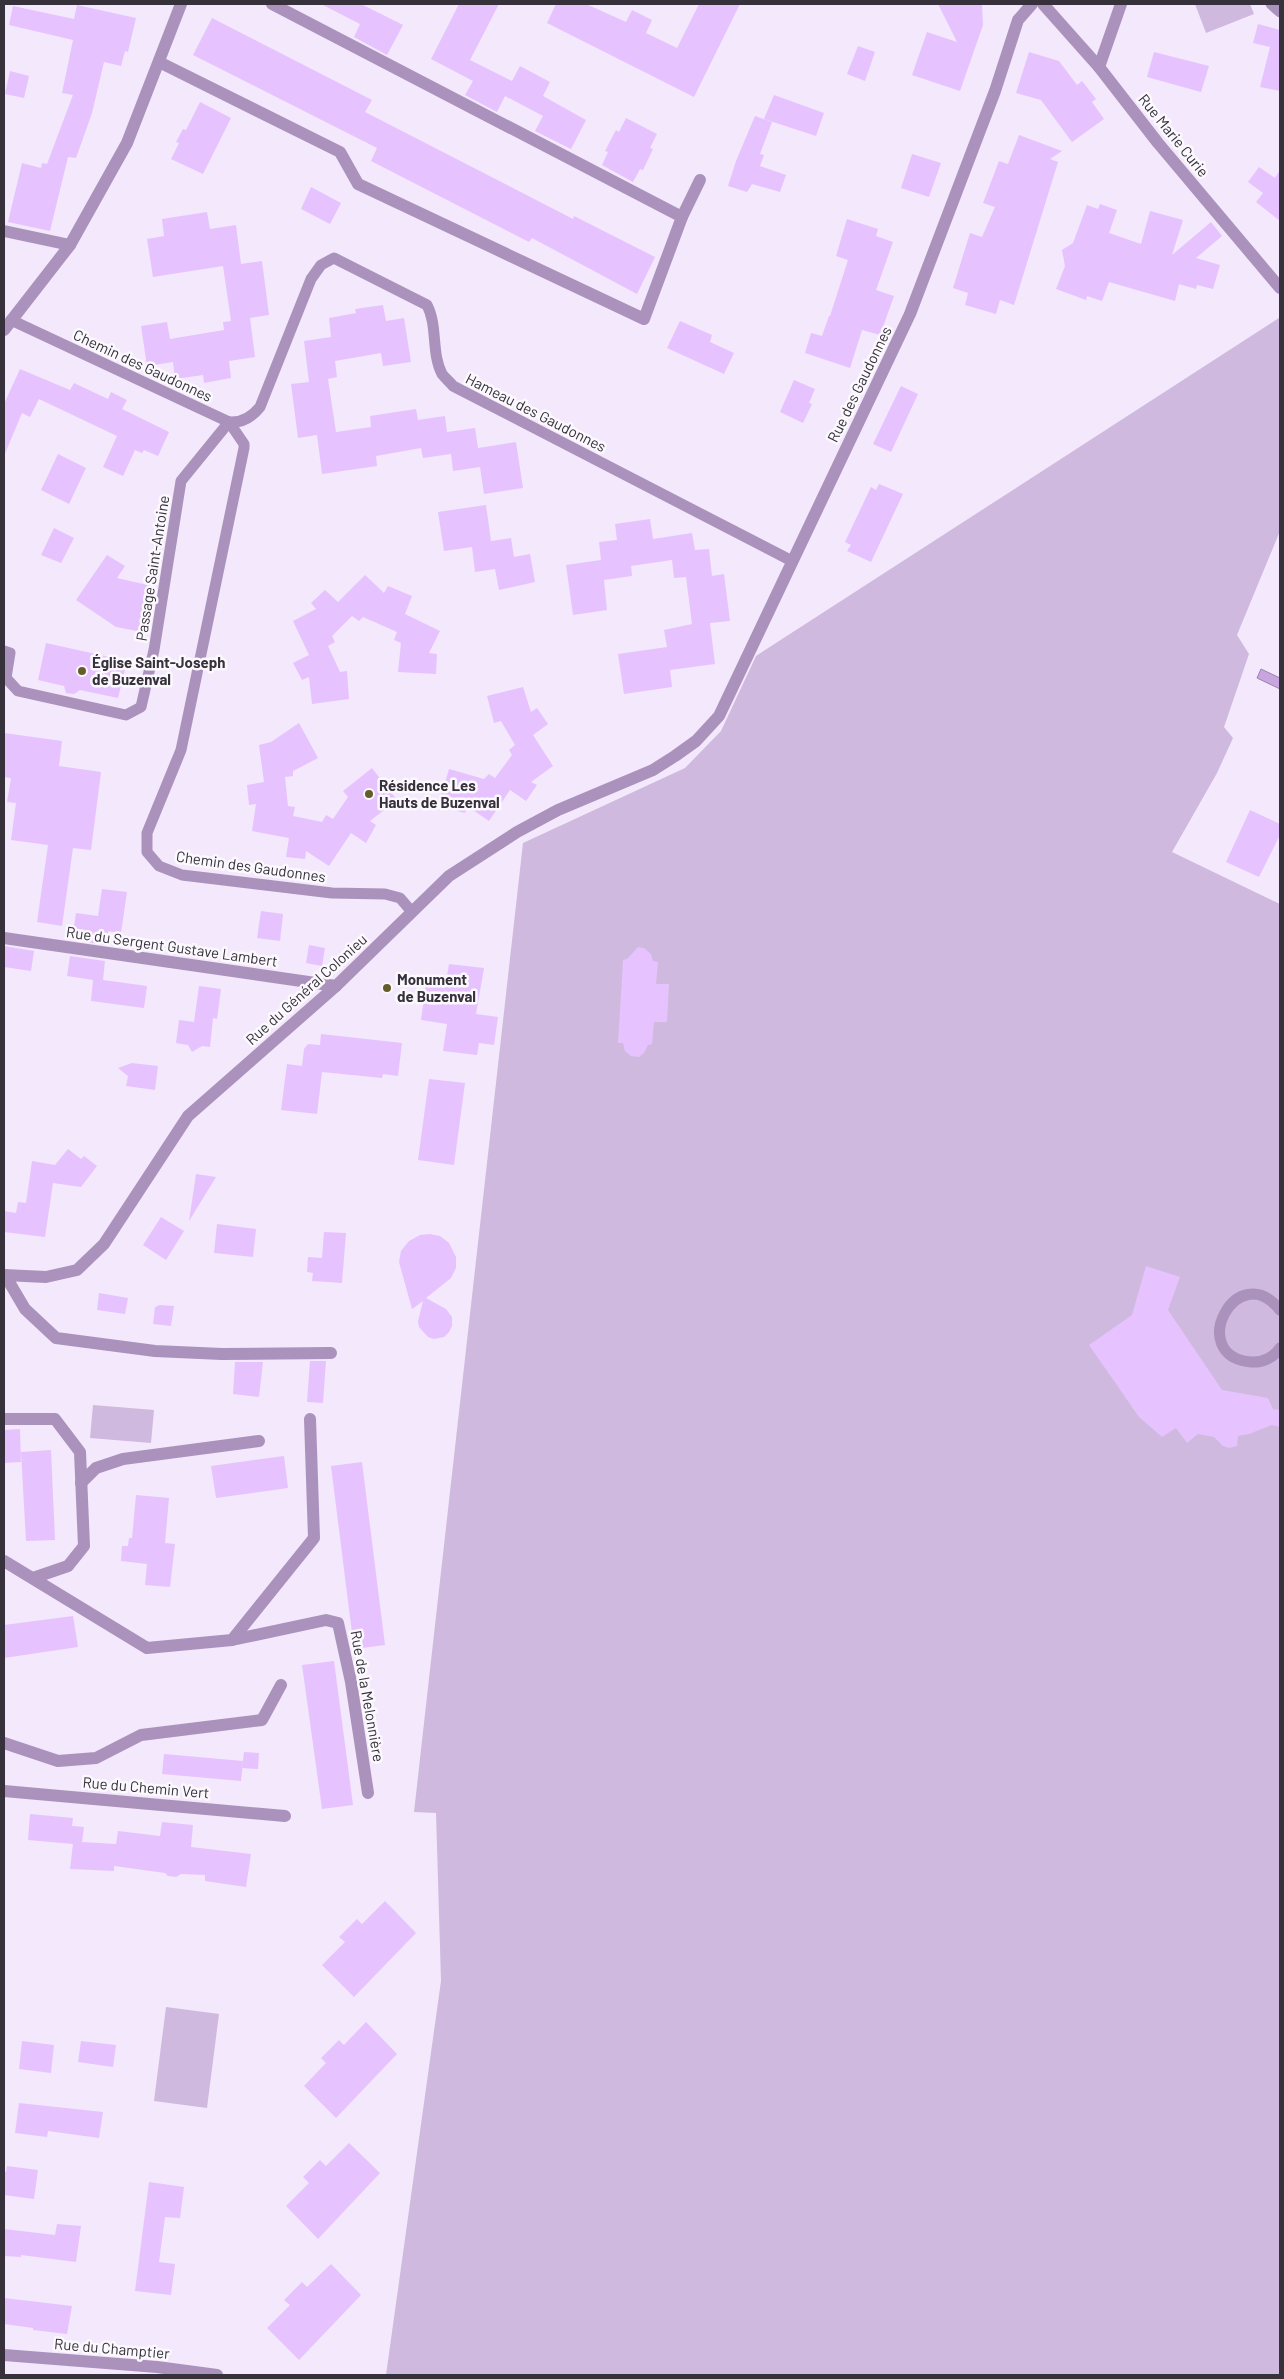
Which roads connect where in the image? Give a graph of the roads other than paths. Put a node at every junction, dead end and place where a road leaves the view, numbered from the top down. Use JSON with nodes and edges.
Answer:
{"nodes":[{"id":1,"x":181,"y":4,"type":"edge"},
{"id":2,"x":272,"y":4,"type":"edge"},
{"id":3,"x":1032,"y":4,"type":"edge"},
{"id":4,"x":1043,"y":4,"type":"edge"},
{"id":5,"x":1121,"y":4,"type":"edge"},
{"id":6,"x":1271,"y":4,"type":"edge"},
{"id":7,"x":1280,"y":12,"type":"edge"},
{"id":8,"x":159,"y":62,"type":"junction"},
{"id":9,"x":1099,"y":66,"type":"junction"},
{"id":10,"x":700,"y":180,"type":"dead end"},
{"id":11,"x":682,"y":217,"type":"junction"},
{"id":12,"x":4,"y":231,"type":"edge"},
{"id":13,"x":70,"y":245,"type":"junction"},
{"id":14,"x":1280,"y":288,"type":"edge"},
{"id":15,"x":7,"y":325,"type":"edge"},
{"id":16,"x":229,"y":422,"type":"junction"},
{"id":17,"x":792,"y":561,"type":"junction"},
{"id":18,"x":4,"y":651,"type":"edge"},
{"id":19,"x":675,"y":756,"type":"joint"},
{"id":20,"x":412,"y":912,"type":"junction"},
{"id":21,"x":4,"y":938,"type":"edge"},
{"id":22,"x":336,"y":986,"type":"junction"},
{"id":23,"x":4,"y":1275,"type":"edge"},
{"id":24,"x":1280,"y":1310,"type":"edge"},
{"id":25,"x":1280,"y":1348,"type":"edge"},
{"id":26,"x":331,"y":1353,"type":"dead end"},
{"id":27,"x":310,"y":1419,"type":"dead end"},
{"id":28,"x":4,"y":1420,"type":"edge"},
{"id":29,"x":259,"y":1442,"type":"dead end"},
{"id":30,"x":81,"y":1482,"type":"junction"},
{"id":31,"x":4,"y":1562,"type":"edge"},
{"id":32,"x":33,"y":1578,"type":"junction"},
{"id":33,"x":232,"y":1640,"type":"junction"},
{"id":34,"x":281,"y":1685,"type":"dead end"},
{"id":35,"x":4,"y":1743,"type":"edge"},
{"id":36,"x":4,"y":1791,"type":"edge"},
{"id":37,"x":368,"y":1793,"type":"dead end"},
{"id":38,"x":286,"y":1816,"type":"dead end"},
{"id":39,"x":4,"y":2355,"type":"edge"},
{"id":40,"x":217,"y":2375,"type":"edge"}],
"edges":[{"from":1,"to":8,"type":"street"},
{"from":2,"to":11,"type":"street"},
{"from":3,"to":17,"type":"street","name":"Rue des Gaudonnes"},
{"from":4,"to":9,"type":"street","name":"Rue Marie Curie"},
{"from":5,"to":9,"type":"street"},
{"from":6,"to":7,"type":"lane"},
{"from":8,"to":11,"type":"street"},
{"from":8,"to":13,"type":"street"},
{"from":9,"to":14,"type":"street","name":"Rue Marie Curie"},
{"from":10,"to":11,"type":"street"},
{"from":12,"to":13,"type":"street"},
{"from":13,"to":15,"type":"street"},
{"from":15,"to":16,"type":"lane","name":"Chemin des Gaudonnes"},
{"from":16,"to":17,"type":"lane","name":"Hameau des Gaudonnes"},
{"from":16,"to":18,"type":"lane","name":"Passage Saint-Antoine"},
{"from":16,"to":20,"type":"lane","name":"Chemin des Gaudonnes"},
{"from":17,"to":19,"type":"street","name":"Rue des Gaudonnes"},
{"from":19,"to":20,"type":"street","name":"Rue du Général Colonieu"},
{"from":20,"to":22,"type":"street","name":"Rue du Général Colonieu"},
{"from":21,"to":22,"type":"street","name":"Rue du Sergent Gustave Lambert"},
{"from":22,"to":23,"type":"street","name":"Rue du Général Colonieu"},
{"from":23,"to":26,"type":"street"},
{"from":24,"to":25,"type":"lane"},
{"from":27,"to":33,"type":"street"},
{"from":28,"to":30,"type":"street"},
{"from":29,"to":30,"type":"street"},
{"from":30,"to":32,"type":"street"},
{"from":31,"to":32,"type":"street","name":"Rue de la Melonnière"},
{"from":32,"to":33,"type":"street","name":"Rue de la Melonnière"},
{"from":33,"to":37,"type":"street","name":"Rue de la Melonnière"},
{"from":34,"to":35,"type":"street"},
{"from":36,"to":38,"type":"street","name":"Rue du Chemin Vert"},
{"from":39,"to":40,"type":"street","name":"Rue du Champtier"}]}
